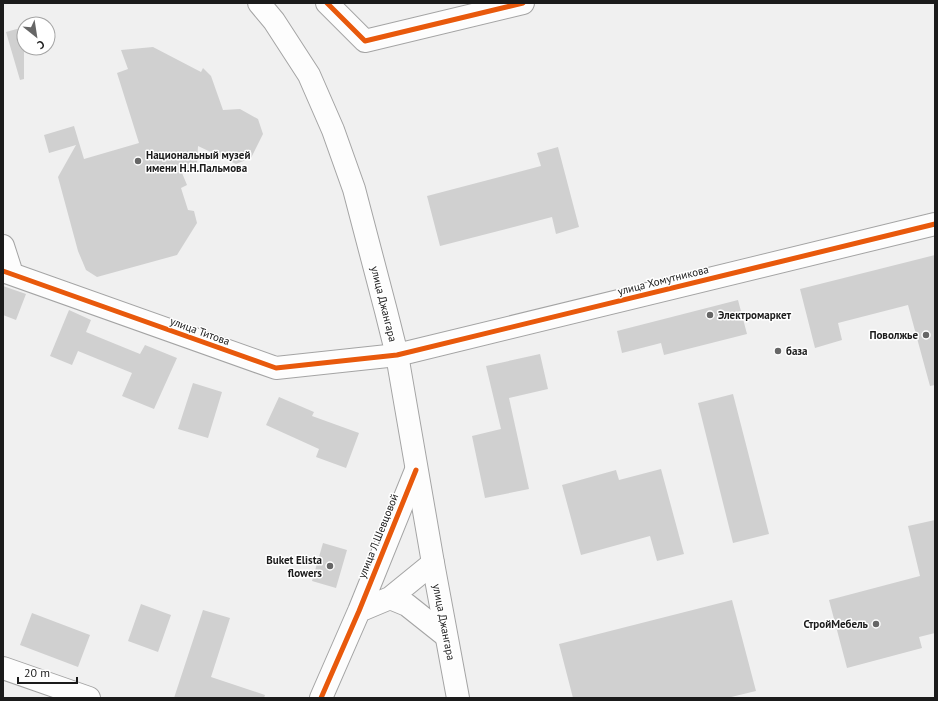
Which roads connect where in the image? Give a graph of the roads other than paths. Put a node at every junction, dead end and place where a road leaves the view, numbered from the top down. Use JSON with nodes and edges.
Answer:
{"nodes":[{"id":1,"x":259,"y":3,"type":"edge"},
{"id":2,"x":328,"y":3,"type":"edge"},
{"id":3,"x":523,"y":3,"type":"edge"},
{"id":4,"x":935,"y":224,"type":"edge"},
{"id":5,"x":3,"y":246,"type":"edge"},
{"id":6,"x":8,"y":273,"type":"edge"},
{"id":7,"x":396,"y":355,"type":"junction"},
{"id":8,"x":416,"y":470,"type":"junction"},
{"id":9,"x":433,"y":563,"type":"junction"},
{"id":10,"x":390,"y":598,"type":"junction"},
{"id":11,"x":359,"y":611,"type":"junction"},
{"id":12,"x":446,"y":636,"type":"junction"},
{"id":13,"x":3,"y":668,"type":"edge"},
{"id":14,"x":89,"y":698,"type":"edge"},
{"id":15,"x":321,"y":698,"type":"edge"},
{"id":16,"x":458,"y":698,"type":"edge"}],
"edges":[{"from":1,"to":7,"type":"street","name":"улица Джангара"},
{"from":2,"to":3,"type":"street"},
{"from":4,"to":7,"type":"street","name":"улица Хомутникова"},
{"from":5,"to":6,"type":"street","name":"улица Титова"},
{"from":6,"to":7,"type":"street","name":"улица Титова"},
{"from":7,"to":8,"type":"street","name":"улица Джангара"},
{"from":8,"to":9,"type":"street","name":"улица Джангара"},
{"from":8,"to":11,"type":"street","name":"улица Л.Шевцовой"},
{"from":9,"to":10,"type":"street"},
{"from":9,"to":12,"type":"street","name":"улица Джангара"},
{"from":10,"to":11,"type":"street"},
{"from":10,"to":12,"type":"street"},
{"from":11,"to":15,"type":"street","name":"улица Л.Шевцовой"},
{"from":12,"to":16,"type":"street","name":"улица Джангара"},
{"from":13,"to":14,"type":"street"}]}
